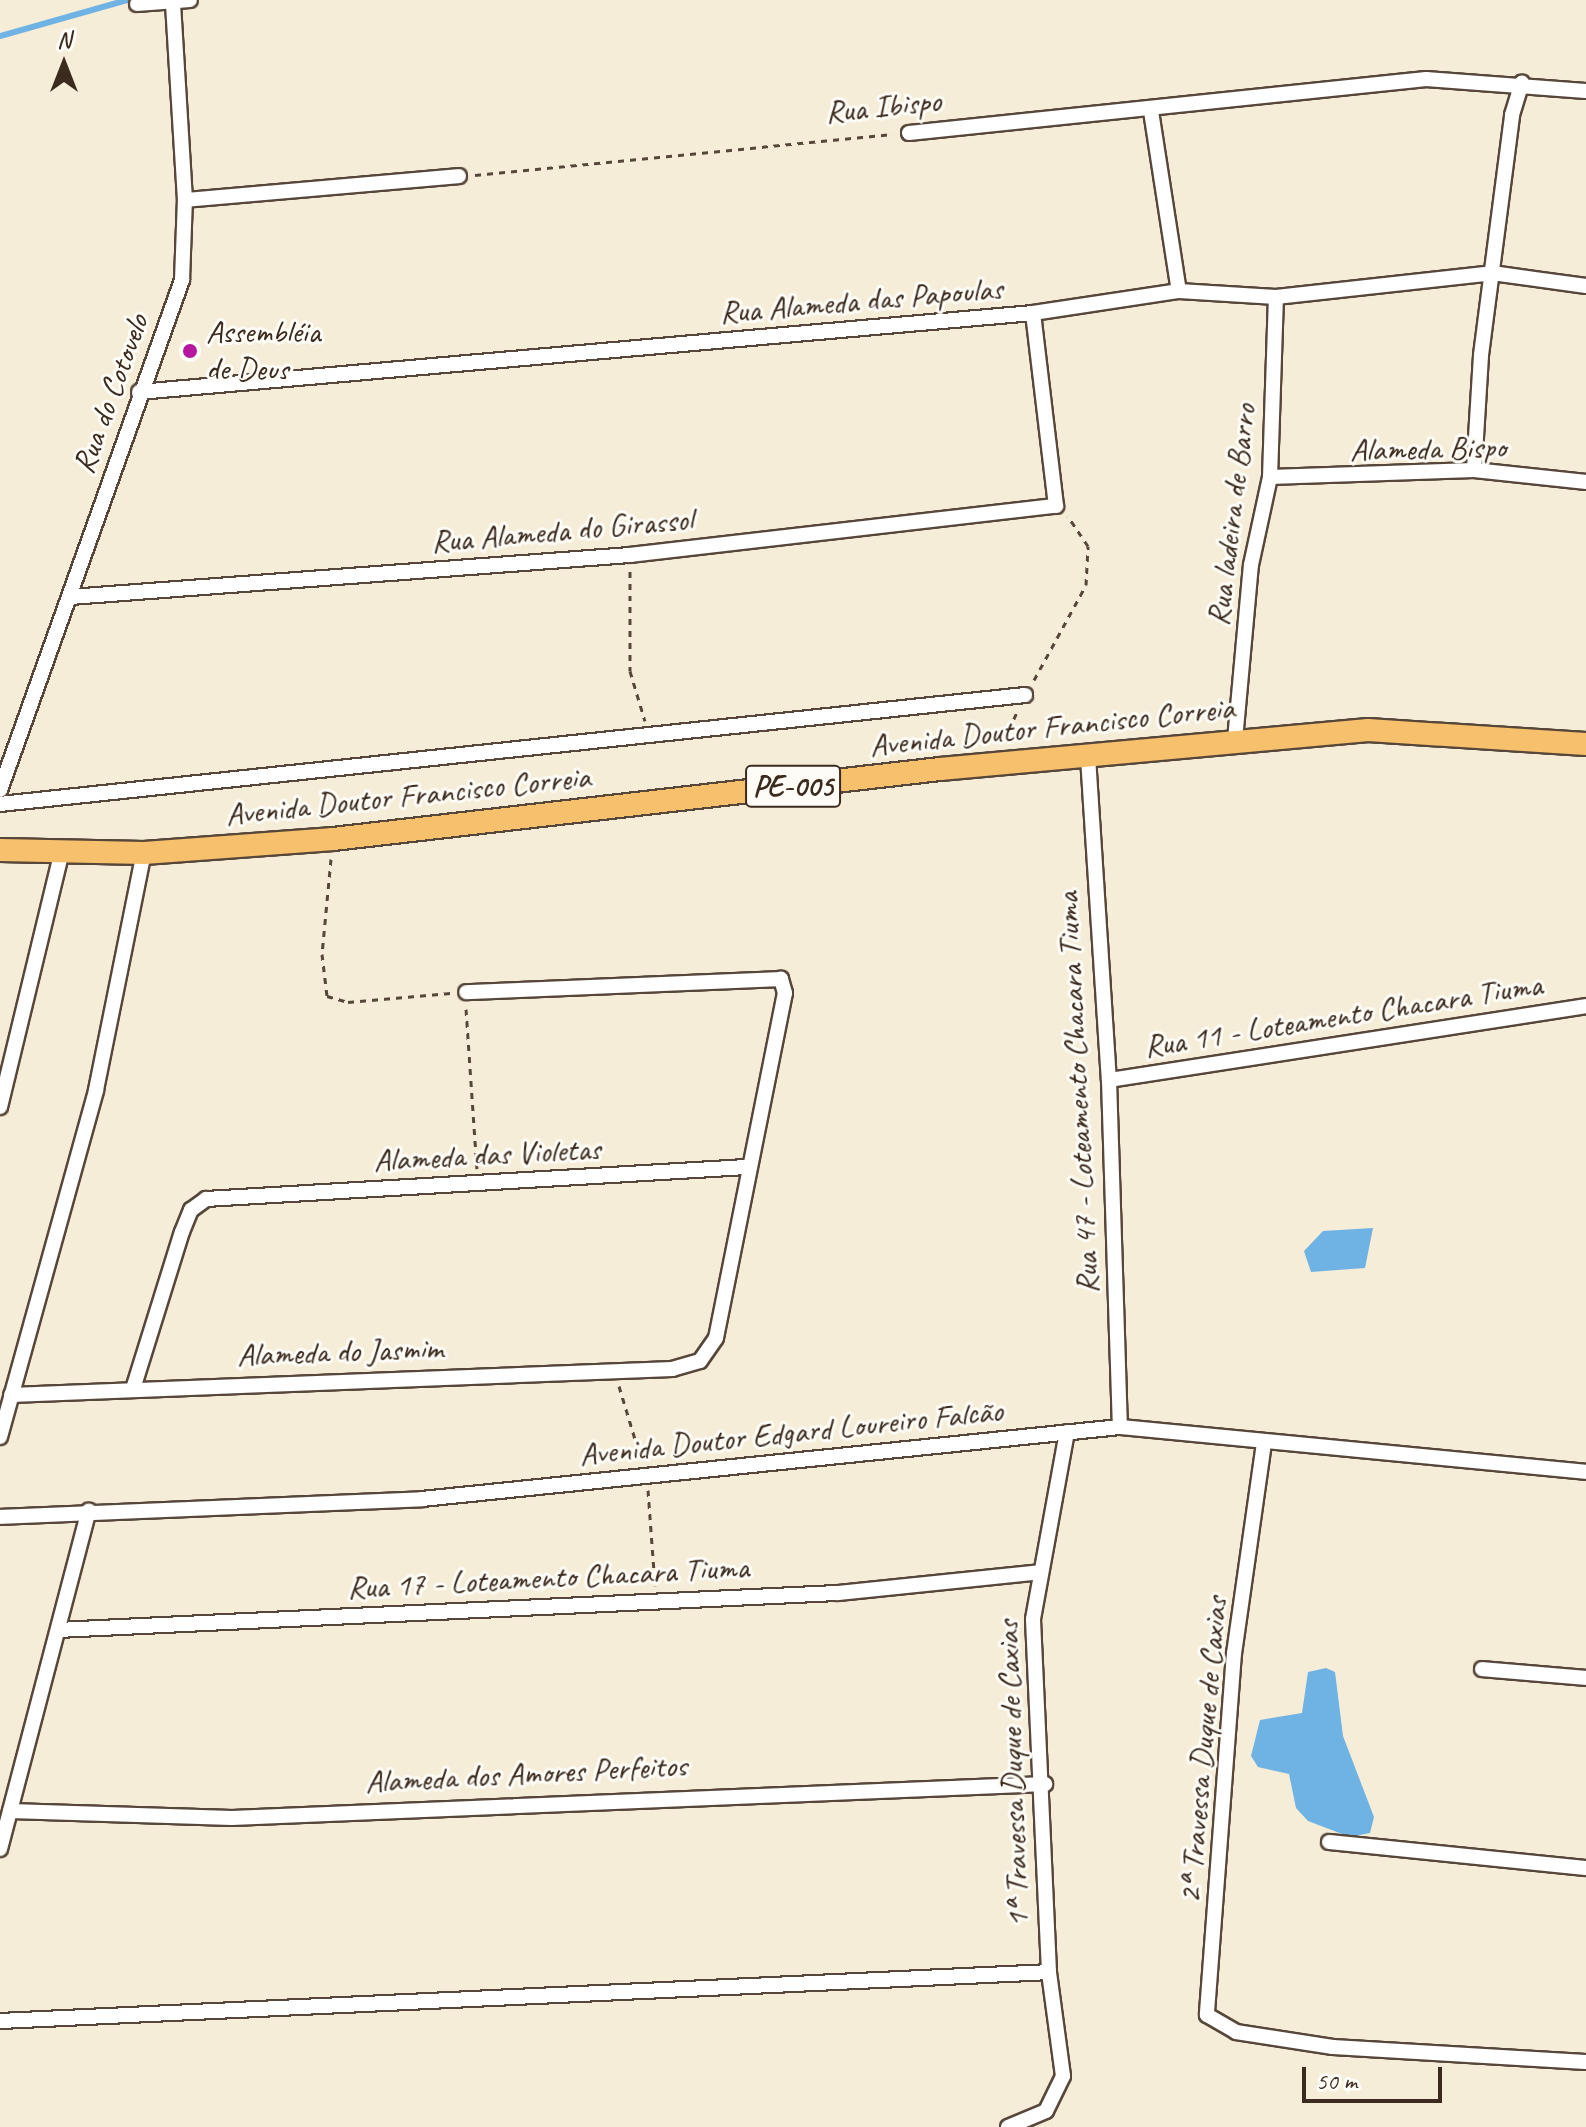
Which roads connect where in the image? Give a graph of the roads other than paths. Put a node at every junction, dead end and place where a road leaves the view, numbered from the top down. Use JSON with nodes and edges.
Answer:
{"nodes":[{"id":1,"x":190,"y":0,"type":"edge"},
{"id":2,"x":173,"y":2,"type":"junction"},
{"id":3,"x":137,"y":4,"type":"dead end"},
{"id":4,"x":1522,"y":83,"type":"junction"},
{"id":5,"x":1586,"y":91,"type":"edge"},
{"id":6,"x":1151,"y":111,"type":"junction"},
{"id":7,"x":909,"y":133,"type":"road end"},
{"id":8,"x":459,"y":176,"type":"road end"},
{"id":9,"x":185,"y":200,"type":"junction"},
{"id":10,"x":1492,"y":273,"type":"junction"},
{"id":11,"x":1586,"y":286,"type":"edge"},
{"id":12,"x":1179,"y":291,"type":"junction"},
{"id":13,"x":1276,"y":297,"type":"junction"},
{"id":14,"x":1033,"y":313,"type":"junction"},
{"id":15,"x":139,"y":392,"type":"junction"},
{"id":16,"x":1474,"y":470,"type":"junction"},
{"id":17,"x":1270,"y":477,"type":"junction"},
{"id":18,"x":1586,"y":482,"type":"edge"},
{"id":19,"x":70,"y":597,"type":"junction"},
{"id":20,"x":1025,"y":695,"type":"road end"},
{"id":21,"x":1235,"y":740,"type":"junction"},
{"id":22,"x":1586,"y":744,"type":"edge"},
{"id":23,"x":1088,"y":757,"type":"junction"},
{"id":24,"x":0,"y":790,"type":"edge"},
{"id":25,"x":0,"y":804,"type":"edge"},
{"id":26,"x":0,"y":850,"type":"edge"},
{"id":27,"x":144,"y":853,"type":"junction"},
{"id":28,"x":61,"y":854,"type":"junction"},
{"id":29,"x":466,"y":992,"type":"road end"},
{"id":30,"x":1586,"y":1006,"type":"edge"},
{"id":31,"x":1109,"y":1080,"type":"junction"},
{"id":32,"x":0,"y":1107,"type":"edge"},
{"id":33,"x":746,"y":1167,"type":"junction"},
{"id":34,"x":133,"y":1389,"type":"junction"},
{"id":35,"x":11,"y":1395,"type":"junction"},
{"id":36,"x":1120,"y":1427,"type":"junction"},
{"id":37,"x":1067,"y":1432,"type":"junction"},
{"id":38,"x":0,"y":1437,"type":"edge"},
{"id":39,"x":1264,"y":1443,"type":"junction"},
{"id":40,"x":1586,"y":1472,"type":"edge"},
{"id":41,"x":89,"y":1510,"type":"junction"},
{"id":42,"x":0,"y":1517,"type":"edge"},
{"id":43,"x":1040,"y":1572,"type":"junction"},
{"id":44,"x":58,"y":1630,"type":"junction"},
{"id":45,"x":1482,"y":1669,"type":"dead end"},
{"id":46,"x":1586,"y":1678,"type":"edge"},
{"id":47,"x":1045,"y":1784,"type":"junction"},
{"id":48,"x":10,"y":1811,"type":"junction"},
{"id":49,"x":1329,"y":1842,"type":"dead end"},
{"id":50,"x":0,"y":1849,"type":"edge"},
{"id":51,"x":1586,"y":1868,"type":"edge"},
{"id":52,"x":1049,"y":1972,"type":"junction"},
{"id":53,"x":0,"y":2021,"type":"edge"},
{"id":54,"x":1586,"y":2062,"type":"edge"},
{"id":55,"x":1008,"y":2127,"type":"edge"}],
"edges":[{"from":1,"to":2,"type":"street"},
{"from":2,"to":3,"type":"street"},
{"from":2,"to":9,"type":"street","name":"Rua do Cotovelo"},
{"from":4,"to":5,"type":"street","name":"Rua Ibispo"},
{"from":4,"to":6,"type":"street","name":"Rua Ibispo"},
{"from":4,"to":10,"type":"street"},
{"from":6,"to":7,"type":"street","name":"Rua Ibispo"},
{"from":6,"to":12,"type":"street"},
{"from":8,"to":9,"type":"street"},
{"from":9,"to":15,"type":"street","name":"Rua do Cotovelo"},
{"from":10,"to":11,"type":"street","name":"Rua Alameda das Papoulas"},
{"from":10,"to":13,"type":"street","name":"Rua Alameda das Papoulas"},
{"from":10,"to":16,"type":"street"},
{"from":12,"to":13,"type":"street","name":"Rua Alameda das Papoulas"},
{"from":12,"to":14,"type":"street","name":"Rua Alameda das Papoulas"},
{"from":13,"to":17,"type":"street","name":"Rua ladeira de Barro"},
{"from":14,"to":15,"type":"street","name":"Rua Alameda das Papoulas"},
{"from":14,"to":19,"type":"street","name":"Rua Alameda do Girassol"},
{"from":15,"to":19,"type":"street","name":"Rua do Cotovelo"},
{"from":16,"to":17,"type":"street","name":"Alameda Bispo"},
{"from":16,"to":18,"type":"street","name":"Alameda Bispo"},
{"from":17,"to":21,"type":"street","name":"Rua ladeira de Barro"},
{"from":19,"to":24,"type":"street","name":"Rua do Cotovelo"},
{"from":20,"to":25,"type":"street"},
{"from":21,"to":22,"type":"main road","name":"Avenida Doutor Francisco Correia","number":"PE-005"},
{"from":21,"to":23,"type":"main road","name":"Avenida Doutor Francisco Correia","number":"PE-005"},
{"from":23,"to":27,"type":"main road","name":"Avenida Doutor Francisco Correia","number":"PE-005"},
{"from":23,"to":31,"type":"street","name":"Rua 47 - Loteamento Chacara Tiuma"},
{"from":26,"to":28,"type":"main road","name":"Avenida Doutor Francisco Correia","number":"PE-005"},
{"from":27,"to":28,"type":"main road","name":"Avenida Doutor Francisco Correia","number":"PE-005"},
{"from":27,"to":35,"type":"street"},
{"from":28,"to":32,"type":"street"},
{"from":29,"to":33,"type":"street"},
{"from":30,"to":31,"type":"street","name":"Rua 11 - Loteamento Chacara Tiuma"},
{"from":31,"to":36,"type":"street","name":"Rua 47 - Loteamento Chacara Tiuma"},
{"from":33,"to":34,"type":"street","name":"Alameda das Violetas"},
{"from":33,"to":34,"type":"street","name":"Alameda do Jasmim"},
{"from":34,"to":35,"type":"street","name":"Alameda do Jasmim"},
{"from":35,"to":38,"type":"street"},
{"from":36,"to":37,"type":"street","name":"Avenida Doutor Edgard Loureiro Falcão"},
{"from":36,"to":39,"type":"street","name":"Avenida Doutor Edgard Loureiro Falcão"},
{"from":37,"to":41,"type":"street","name":"Avenida Doutor Edgard Loureiro Falcão"},
{"from":37,"to":43,"type":"street","name":"1ª Travessa Duque de Caxias"},
{"from":39,"to":40,"type":"street","name":"Avenida Doutor Edgard Loureiro Falcão"},
{"from":39,"to":54,"type":"street","name":"2ª Travessa Duque de Caxias"},
{"from":41,"to":42,"type":"street","name":"Avenida Doutor Edgard Loureiro Falcão"},
{"from":41,"to":44,"type":"street"},
{"from":43,"to":44,"type":"street","name":"Rua 17 - Loteamento Chacara Tiuma"},
{"from":43,"to":47,"type":"street","name":"1ª Travessa Duque de Caxias"},
{"from":44,"to":48,"type":"street"},
{"from":45,"to":46,"type":"street"},
{"from":47,"to":48,"type":"street","name":"Alameda dos Amores Perfeitos"},
{"from":47,"to":52,"type":"street","name":"1ª Travessa Duque de Caxias"},
{"from":48,"to":50,"type":"street"},
{"from":49,"to":51,"type":"street"},
{"from":52,"to":53,"type":"street"},
{"from":52,"to":55,"type":"street","name":"1ª Travessa Duque de Caxias"}]}
